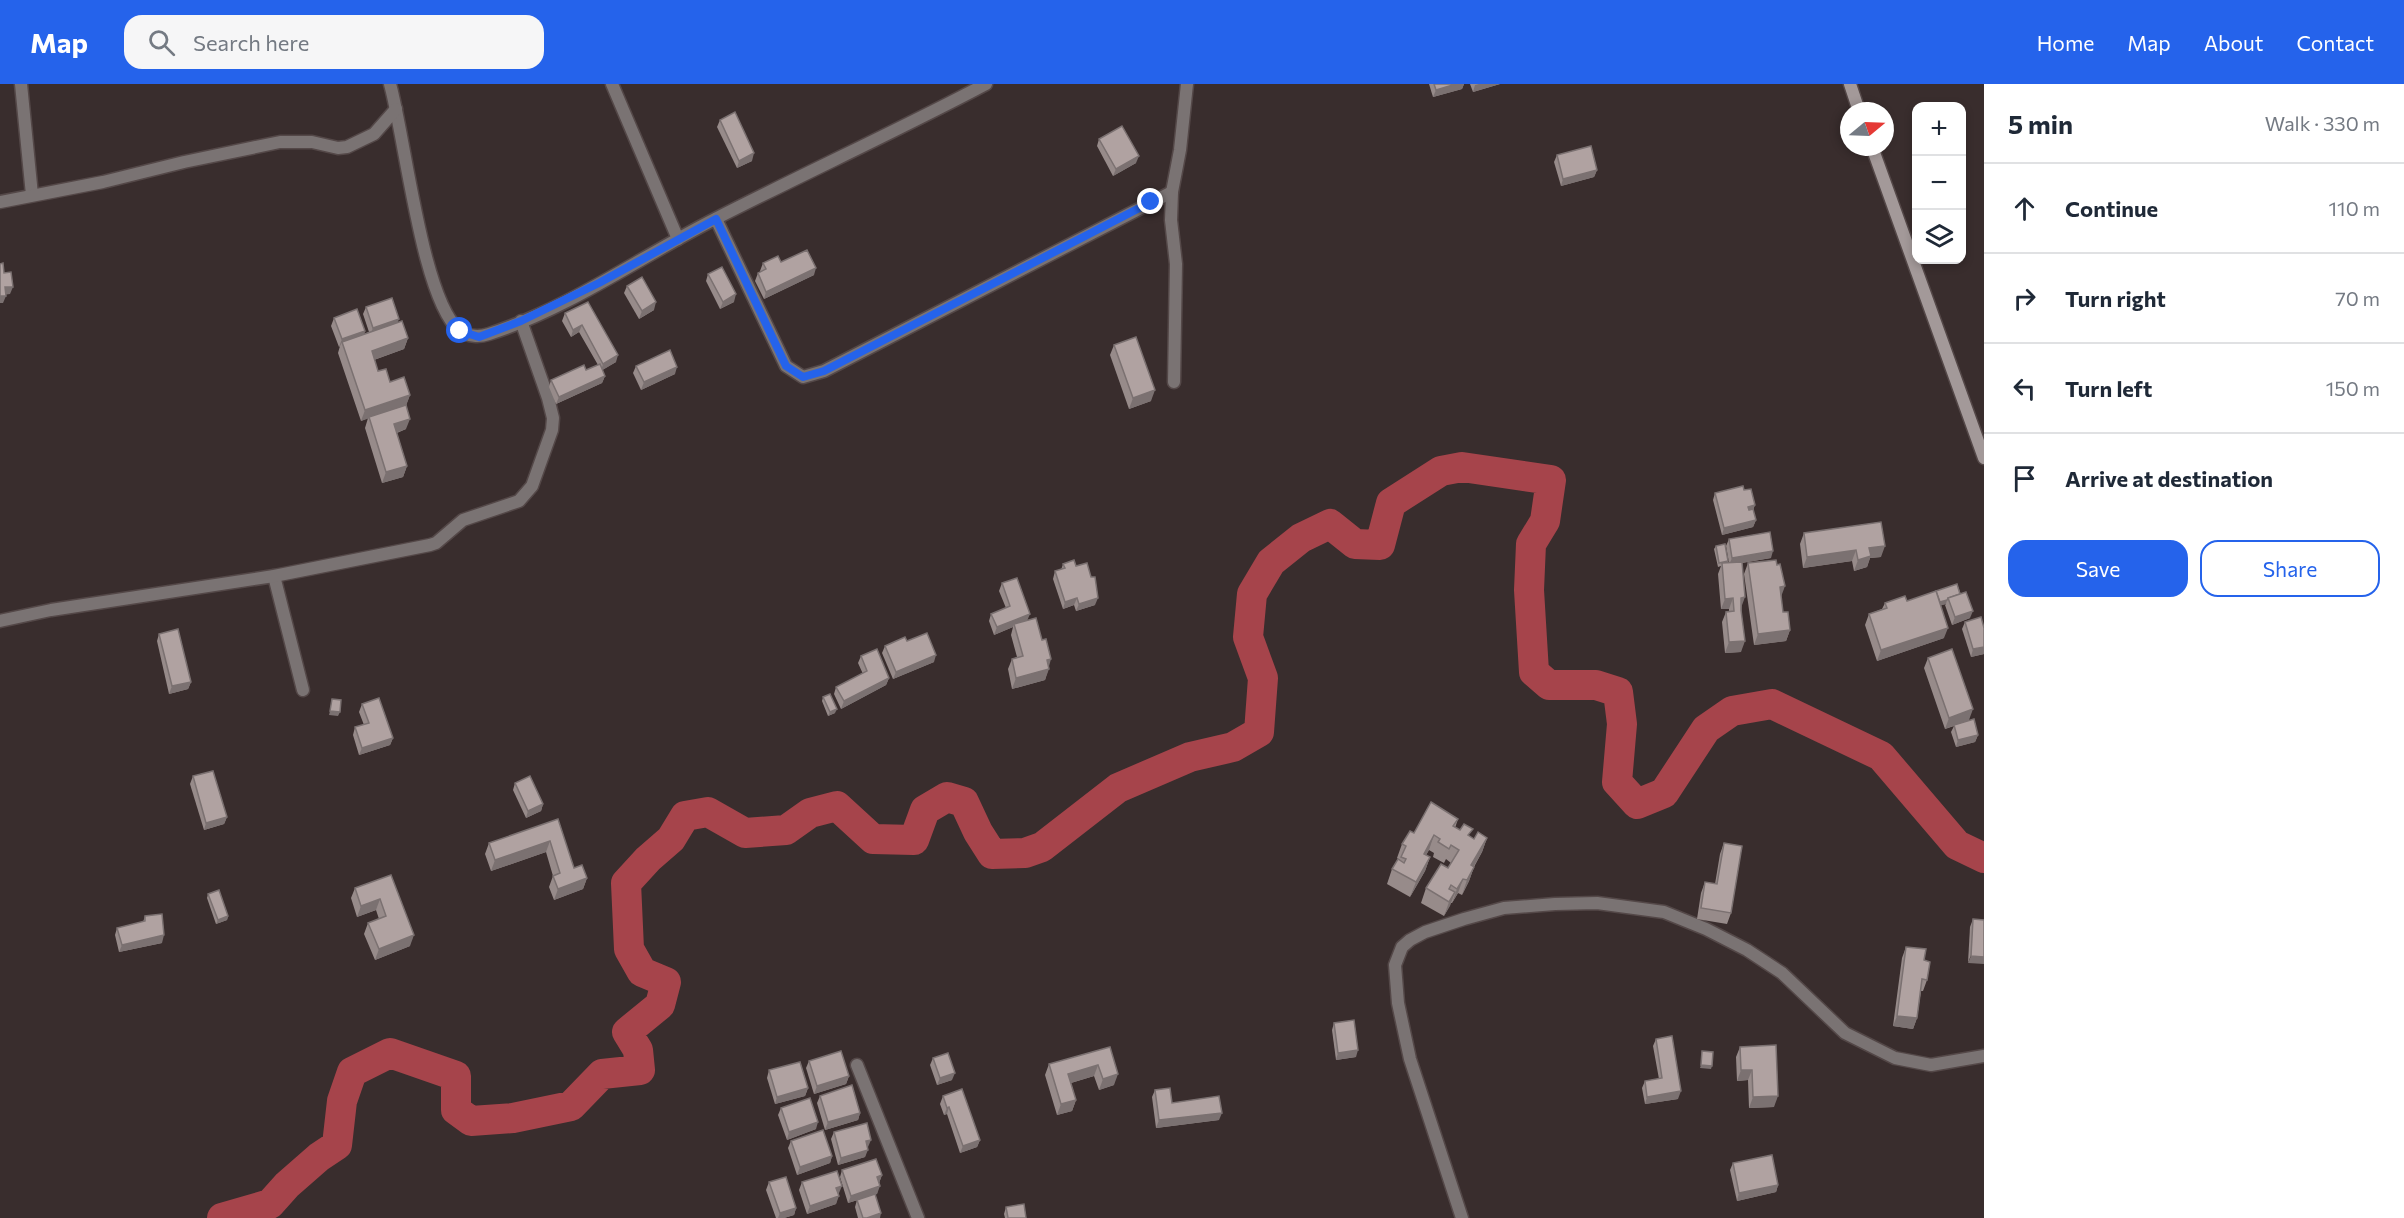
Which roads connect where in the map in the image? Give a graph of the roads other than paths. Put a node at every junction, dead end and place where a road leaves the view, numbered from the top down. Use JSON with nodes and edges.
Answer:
{"nodes":[{"id":1,"x":21,"y":84,"type":"edge"},
{"id":2,"x":390,"y":84,"type":"edge"},
{"id":3,"x":612,"y":84,"type":"edge"},
{"id":4,"x":986,"y":84,"type":"edge"},
{"id":5,"x":1187,"y":84,"type":"edge"},
{"id":6,"x":1850,"y":84,"type":"edge"},
{"id":7,"x":1856,"y":102,"type":"edge"},
{"id":8,"x":396,"y":109,"type":"junction"},
{"id":9,"x":1875,"y":156,"type":"edge"},
{"id":10,"x":1172,"y":192,"type":"junction"},
{"id":11,"x":32,"y":195,"type":"junction"},
{"id":12,"x":0,"y":202,"type":"edge"},
{"id":13,"x":716,"y":219,"type":"junction"},
{"id":14,"x":678,"y":238,"type":"junction"},
{"id":15,"x":521,"y":321,"type":"junction"},
{"id":16,"x":1174,"y":382,"type":"dead end"},
{"id":17,"x":1984,"y":458,"type":"edge"},
{"id":18,"x":274,"y":576,"type":"junction"},
{"id":19,"x":0,"y":621,"type":"edge"},
{"id":20,"x":303,"y":690,"type":"dead end"},
{"id":21,"x":1984,"y":1056,"type":"edge"},
{"id":22,"x":857,"y":1065,"type":"dead end"},
{"id":23,"x":918,"y":1218,"type":"edge"},
{"id":24,"x":1462,"y":1218,"type":"edge"}],
"edges":[{"from":1,"to":11,"type":"street"},
{"from":2,"to":8,"type":"street"},
{"from":3,"to":14,"type":"street"},
{"from":4,"to":13,"type":"street"},
{"from":5,"to":10,"type":"street"},
{"from":6,"to":7,"type":"main road"},
{"from":8,"to":11,"type":"street"},
{"from":8,"to":15,"type":"street"},
{"from":9,"to":17,"type":"main road"},
{"from":10,"to":13,"type":"street"},
{"from":10,"to":16,"type":"street"},
{"from":11,"to":12,"type":"street"},
{"from":13,"to":14,"type":"street"},
{"from":14,"to":15,"type":"street"},
{"from":15,"to":18,"type":"street"},
{"from":18,"to":19,"type":"street"},
{"from":18,"to":20,"type":"street"},
{"from":21,"to":24,"type":"street"},
{"from":22,"to":23,"type":"street"}]}
